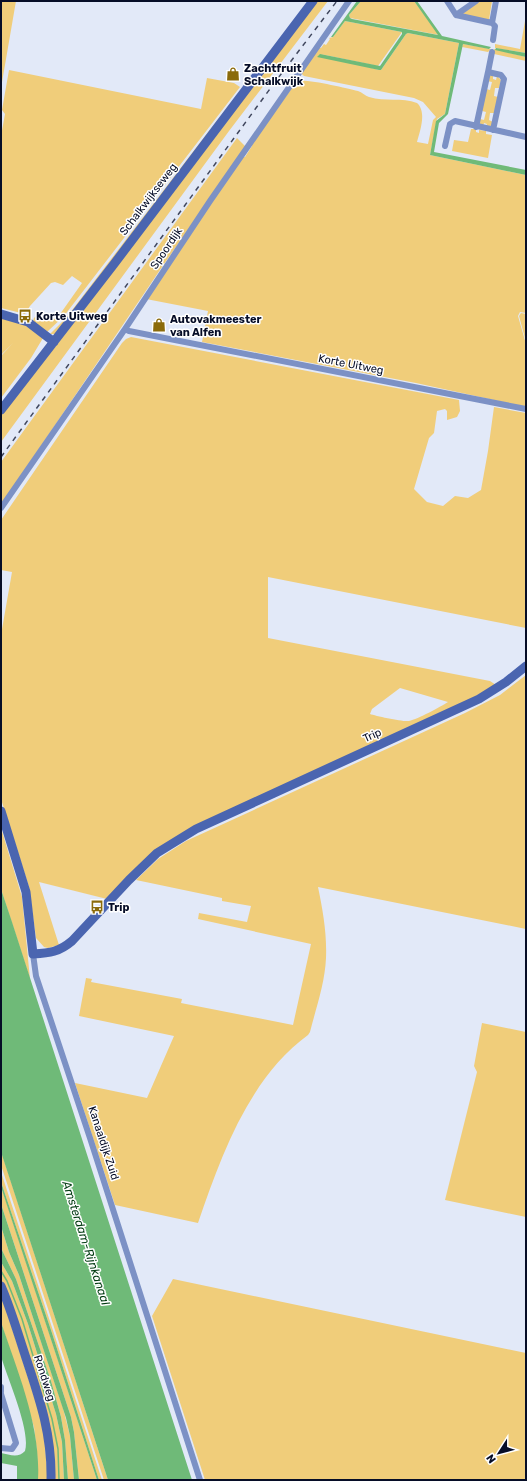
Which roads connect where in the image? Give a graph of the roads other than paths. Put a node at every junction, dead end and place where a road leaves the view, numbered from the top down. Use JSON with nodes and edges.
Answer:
{"nodes":[{"id":1,"x":313,"y":1,"type":"edge"},
{"id":2,"x":349,"y":1,"type":"edge"},
{"id":3,"x":447,"y":1,"type":"edge"},
{"id":4,"x":476,"y":1,"type":"edge"},
{"id":5,"x":496,"y":1,"type":"edge"},
{"id":6,"x":456,"y":15,"type":"junction"},
{"id":7,"x":492,"y":23,"type":"junction"},
{"id":8,"x":493,"y":40,"type":"dead end"},
{"id":9,"x":492,"y":52,"type":"dead end"},
{"id":10,"x":488,"y":72,"type":"junction"},
{"id":11,"x":476,"y":127,"type":"junction"},
{"id":12,"x":493,"y":130,"type":"junction"},
{"id":13,"x":526,"y":137,"type":"edge"},
{"id":14,"x":445,"y":146,"type":"dead end"},
{"id":15,"x":1,"y":314,"type":"edge"},
{"id":16,"x":125,"y":329,"type":"junction"},
{"id":17,"x":54,"y":342,"type":"junction"},
{"id":18,"x":526,"y":409,"type":"edge"},
{"id":19,"x":1,"y":410,"type":"edge"},
{"id":20,"x":1,"y":508,"type":"edge"},
{"id":21,"x":526,"y":666,"type":"edge"},
{"id":22,"x":1,"y":811,"type":"edge"},
{"id":23,"x":33,"y":954,"type":"junction"},
{"id":24,"x":1,"y":1286,"type":"edge"},
{"id":25,"x":1,"y":1387,"type":"edge"},
{"id":26,"x":1,"y":1393,"type":"edge"},
{"id":27,"x":1,"y":1448,"type":"edge"},
{"id":28,"x":51,"y":1480,"type":"edge"},
{"id":29,"x":200,"y":1480,"type":"edge"}],
"edges":[{"from":1,"to":17,"type":"street","name":"Schalkwijkseweg"},
{"from":2,"to":16,"type":"street","name":"Spoordijk"},
{"from":3,"to":6,"type":"street"},
{"from":4,"to":6,"type":"street"},
{"from":5,"to":7,"type":"street"},
{"from":6,"to":7,"type":"street"},
{"from":7,"to":8,"type":"street"},
{"from":9,"to":10,"type":"street"},
{"from":10,"to":11,"type":"street"},
{"from":10,"to":12,"type":"street"},
{"from":11,"to":12,"type":"street"},
{"from":11,"to":14,"type":"street"},
{"from":12,"to":13,"type":"street"},
{"from":15,"to":17,"type":"street"},
{"from":16,"to":18,"type":"street","name":"Korte Uitweg"},
{"from":16,"to":20,"type":"street","name":"Spoordijk"},
{"from":17,"to":19,"type":"street","name":"Schalkwijkseweg"},
{"from":21,"to":23,"type":"street","name":"Trip"},
{"from":22,"to":23,"type":"street","name":"Kanaaldijk Zuid"},
{"from":23,"to":29,"type":"street","name":"Kanaaldijk Zuid"},
{"from":24,"to":28,"type":"street","name":"Rondweg"},
{"from":25,"to":26,"type":"street"},
{"from":26,"to":27,"type":"street"}]}
